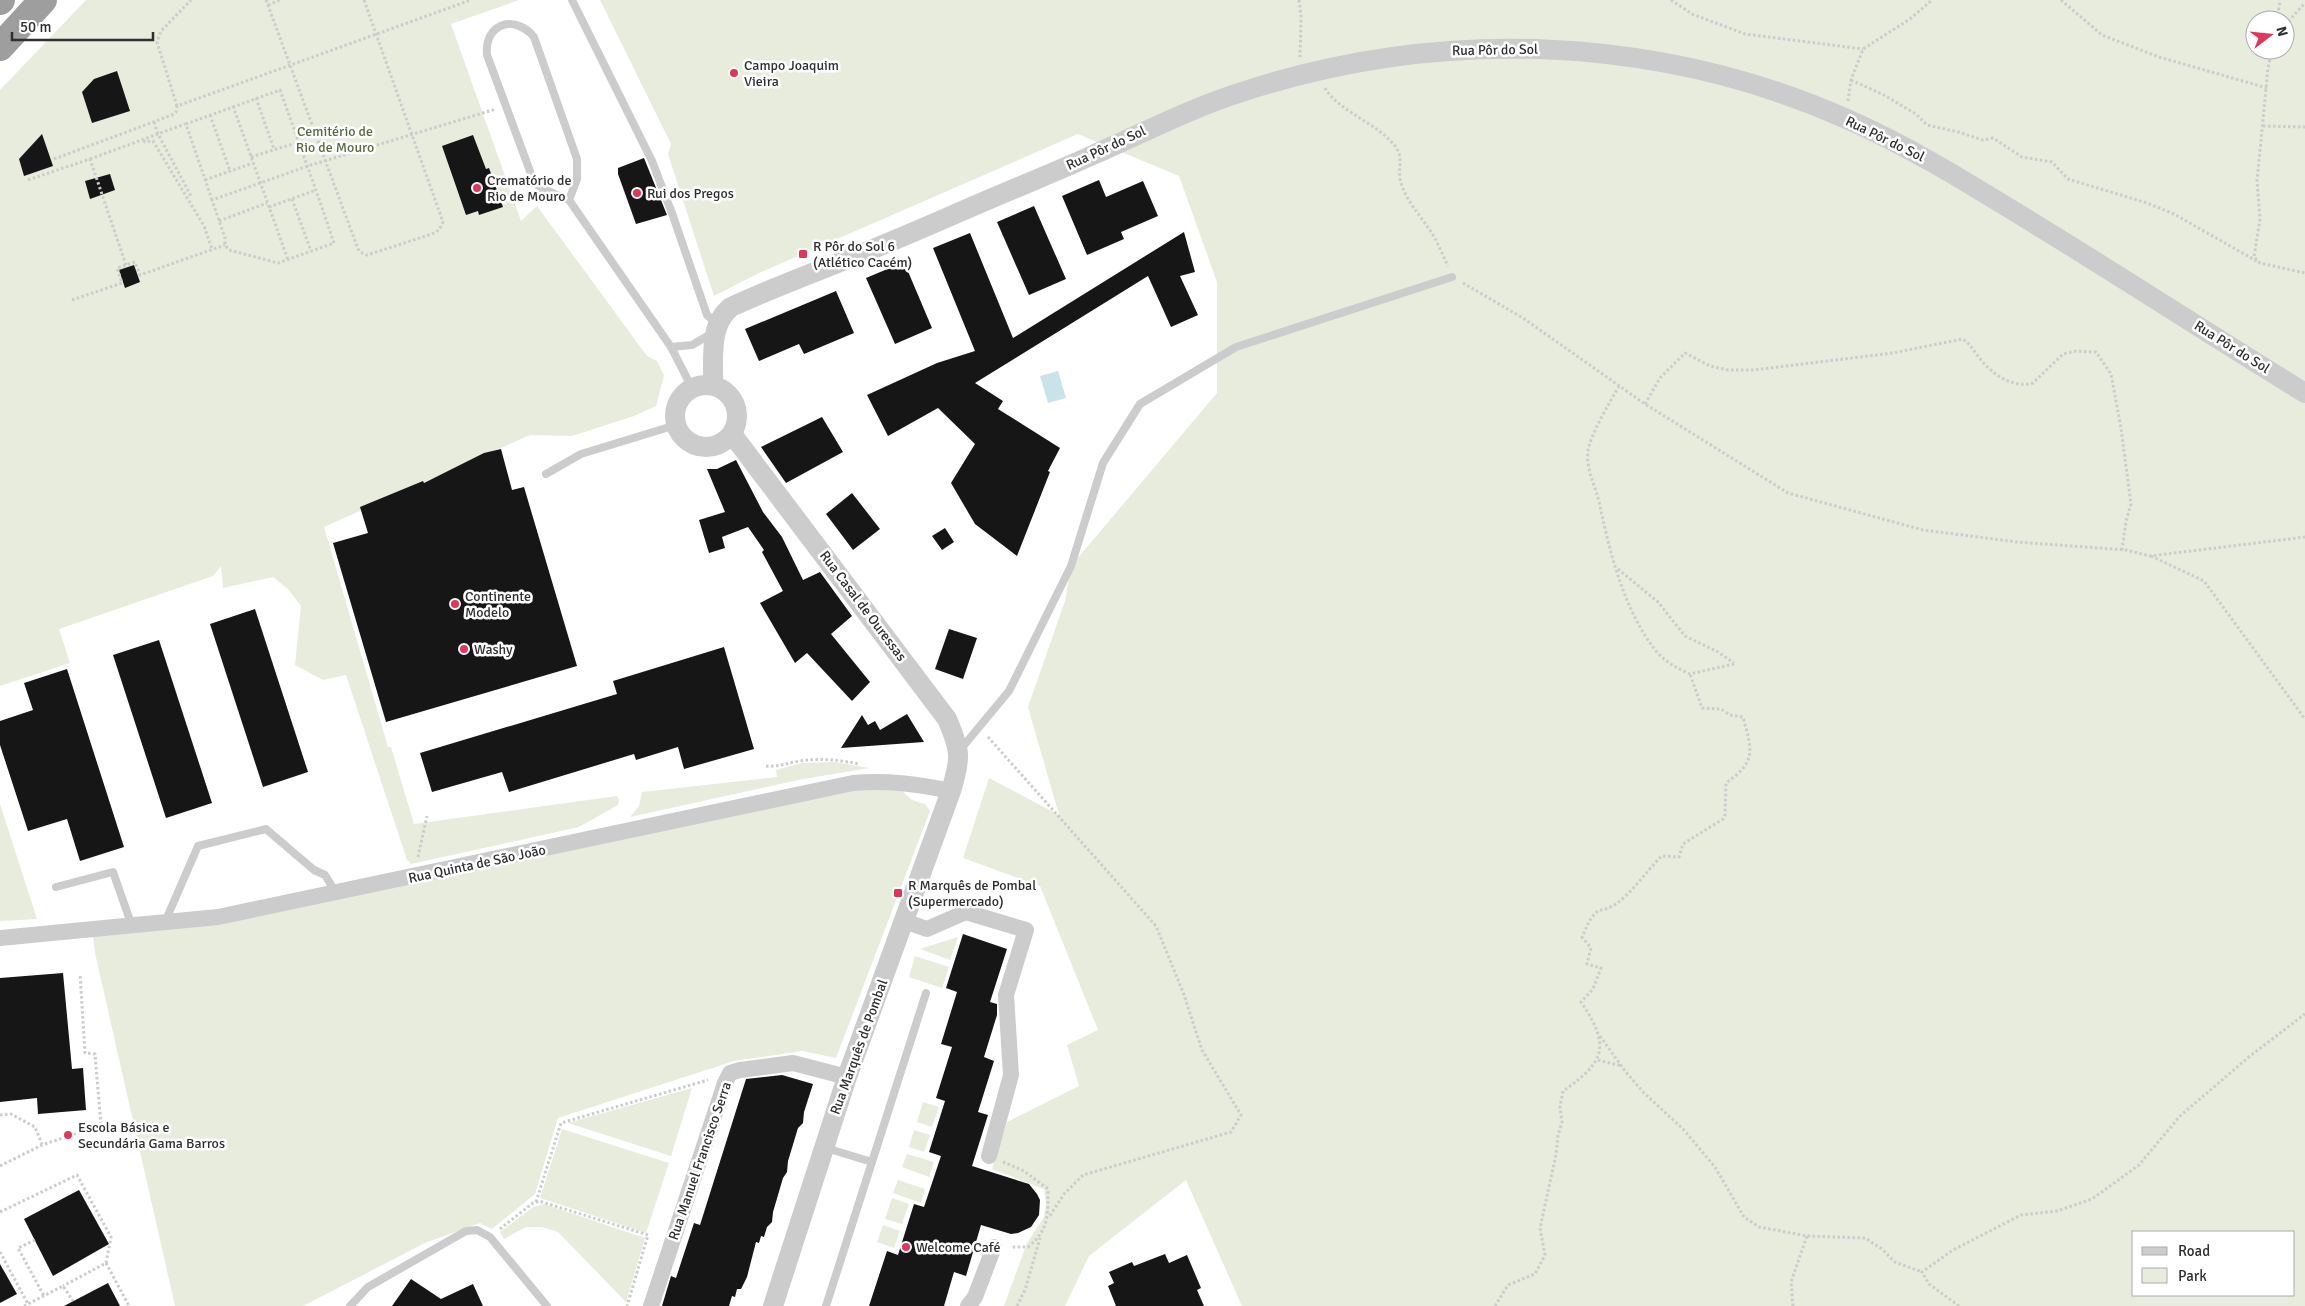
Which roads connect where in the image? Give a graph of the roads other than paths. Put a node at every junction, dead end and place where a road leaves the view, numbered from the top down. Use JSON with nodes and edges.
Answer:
{"nodes":[{"id":1,"x":43,"y":0,"type":"edge"},
{"id":2,"x":572,"y":0,"type":"edge"},
{"id":3,"x":0,"y":47,"type":"edge"},
{"id":4,"x":569,"y":200,"type":"junction"},
{"id":5,"x":1452,"y":277,"type":"road end"},
{"id":6,"x":716,"y":328,"type":"junction"},
{"id":7,"x":671,"y":347,"type":"junction"},
{"id":8,"x":713,"y":385,"type":"junction"},
{"id":9,"x":692,"y":388,"type":"junction"},
{"id":10,"x":2305,"y":393,"type":"edge"},
{"id":11,"x":676,"y":425,"type":"junction"},
{"id":12,"x":732,"y":434,"type":"junction"},
{"id":13,"x":546,"y":474,"type":"dead end"},
{"id":14,"x":959,"y":752,"type":"junction"},
{"id":15,"x":951,"y":791,"type":"junction"},
{"id":16,"x":56,"y":887,"type":"dead end"},
{"id":17,"x":336,"y":893,"type":"junction"},
{"id":18,"x":904,"y":921,"type":"junction"},
{"id":19,"x":165,"y":922,"type":"junction"},
{"id":20,"x":132,"y":926,"type":"junction"},
{"id":21,"x":0,"y":938,"type":"edge"},
{"id":22,"x":926,"y":992,"type":"dead end"},
{"id":23,"x":846,"y":1077,"type":"junction"},
{"id":24,"x":824,"y":1148,"type":"junction"},
{"id":25,"x":989,"y":1156,"type":"road end"},
{"id":26,"x":872,"y":1162,"type":"junction"},
{"id":27,"x":994,"y":1247,"type":"road end"},
{"id":28,"x":350,"y":1306,"type":"edge"},
{"id":29,"x":547,"y":1306,"type":"edge"},
{"id":30,"x":651,"y":1306,"type":"edge"},
{"id":31,"x":773,"y":1306,"type":"edge"},
{"id":32,"x":826,"y":1306,"type":"edge"},
{"id":33,"x":968,"y":1306,"type":"edge"}],
"edges":[{"from":1,"to":3,"type":"highway"},
{"from":2,"to":6,"type":"lane"},
{"from":4,"to":4,"type":"lane"},
{"from":4,"to":7,"type":"lane"},
{"from":5,"to":14,"type":"lane"},
{"from":6,"to":7,"type":"lane"},
{"from":6,"to":8,"type":"street"},
{"from":6,"to":10,"type":"street","name":"Rua Pôr do Sol"},
{"from":7,"to":9,"type":"lane"},
{"from":8,"to":9,"type":"street"},
{"from":8,"to":12,"type":"street"},
{"from":9,"to":11,"type":"street"},
{"from":11,"to":12,"type":"street"},
{"from":11,"to":13,"type":"lane"},
{"from":12,"to":14,"type":"street","name":"Rua Casal de Ouressas"},
{"from":14,"to":15,"type":"street","name":"Rua Casal de Ouressas"},
{"from":15,"to":17,"type":"street","name":"Rua Quinta de São João"},
{"from":15,"to":18,"type":"street","name":"Rua Marquês de Pombal"},
{"from":16,"to":20,"type":"lane"},
{"from":17,"to":19,"type":"street","name":"Rua Quinta de São João"},
{"from":17,"to":19,"type":"lane"},
{"from":18,"to":23,"type":"street","name":"Rua Marquês de Pombal"},
{"from":18,"to":25,"type":"street"},
{"from":19,"to":20,"type":"street","name":"Rua Quinta de São João"},
{"from":20,"to":21,"type":"street","name":"Rua Quinta de São João"},
{"from":22,"to":26,"type":"lane"},
{"from":23,"to":24,"type":"street","name":"Rua Marquês de Pombal"},
{"from":23,"to":30,"type":"street","name":"Rua Manuel Francisco Serra"},
{"from":24,"to":26,"type":"lane"},
{"from":24,"to":31,"type":"street","name":"Rua Marquês de Pombal"},
{"from":26,"to":32,"type":"lane"},
{"from":27,"to":33,"type":"street"},
{"from":28,"to":29,"type":"lane"}]}
